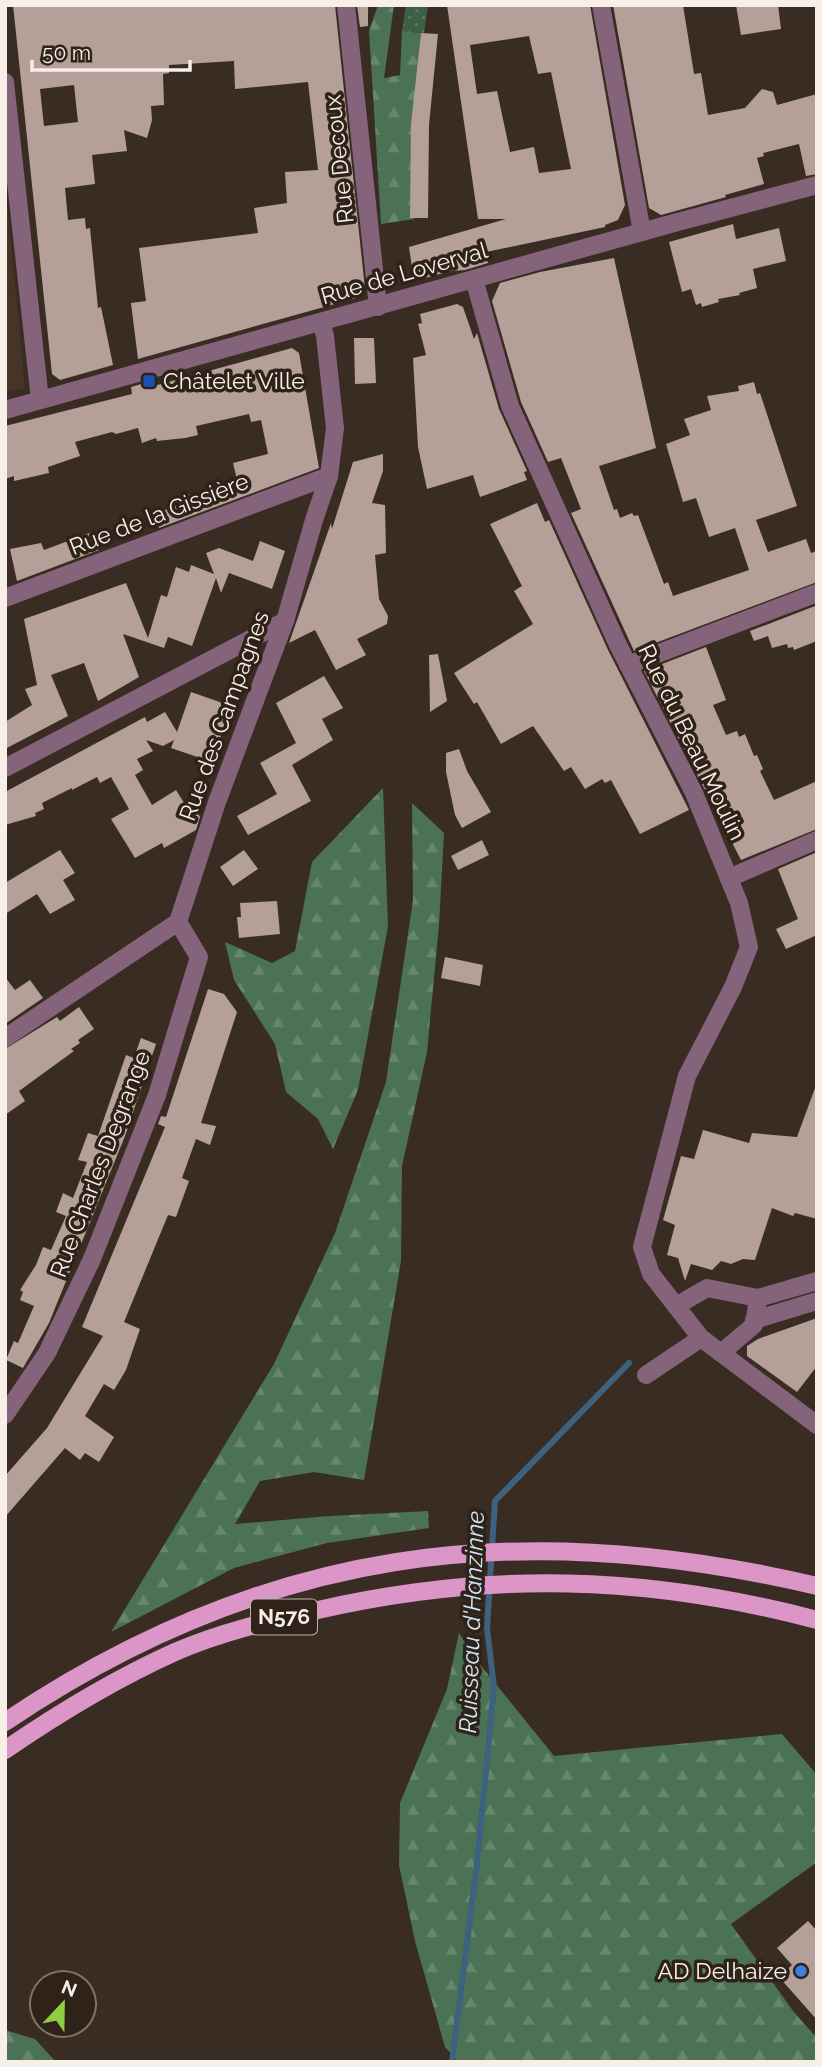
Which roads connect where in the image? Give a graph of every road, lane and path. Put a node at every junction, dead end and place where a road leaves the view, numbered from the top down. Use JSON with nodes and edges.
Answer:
{"nodes":[{"id":1,"x":346,"y":5,"type":"edge"},
{"id":2,"x":601,"y":5,"type":"edge"},
{"id":3,"x":5,"y":82,"type":"edge"},
{"id":4,"x":817,"y":185,"type":"edge"},
{"id":5,"x":642,"y":232,"type":"junction"},
{"id":6,"x":474,"y":279,"type":"junction"},
{"id":7,"x":378,"y":307,"type":"junction"},
{"id":8,"x":321,"y":322,"type":"junction"},
{"id":9,"x":40,"y":400,"type":"junction"},
{"id":10,"x":5,"y":410,"type":"edge"},
{"id":11,"x":330,"y":476,"type":"junction"},
{"id":12,"x":817,"y":593,"type":"edge"},
{"id":13,"x":5,"y":598,"type":"edge"},
{"id":14,"x":285,"y":621,"type":"junction"},
{"id":15,"x":628,"y":665,"type":"junction"},
{"id":16,"x":5,"y":768,"type":"edge"},
{"id":17,"x":817,"y":840,"type":"edge"},
{"id":18,"x":729,"y":878,"type":"junction"},
{"id":19,"x":178,"y":922,"type":"junction"},
{"id":20,"x":5,"y":1038,"type":"edge"},
{"id":21,"x":817,"y":1281,"type":"edge"},
{"id":22,"x":758,"y":1298,"type":"junction"},
{"id":23,"x":817,"y":1301,"type":"edge"},
{"id":24,"x":676,"y":1306,"type":"junction"},
{"id":25,"x":754,"y":1321,"type":"junction"},
{"id":26,"x":701,"y":1338,"type":"junction"},
{"id":27,"x":721,"y":1353,"type":"junction"},
{"id":28,"x":646,"y":1375,"type":"dead end"},
{"id":29,"x":5,"y":1415,"type":"edge"},
{"id":30,"x":817,"y":1425,"type":"edge"},
{"id":31,"x":817,"y":1586,"type":"edge"},
{"id":32,"x":817,"y":1620,"type":"edge"},
{"id":33,"x":5,"y":1722,"type":"edge"},
{"id":34,"x":5,"y":1750,"type":"edge"}],
"edges":[{"from":1,"to":7,"type":"street","name":"Rue Decoux"},
{"from":2,"to":5,"type":"street"},
{"from":3,"to":9,"type":"street"},
{"from":4,"to":5,"type":"street","name":"Rue de Loverval"},
{"from":5,"to":6,"type":"street","name":"Rue de Loverval"},
{"from":6,"to":7,"type":"street","name":"Rue de Loverval"},
{"from":6,"to":15,"type":"street","name":"Rue du Beau Moulin"},
{"from":7,"to":8,"type":"street","name":"Rue de Loverval"},
{"from":8,"to":9,"type":"street","name":"Rue de Loverval"},
{"from":8,"to":11,"type":"street","name":"Rue des Campagnes"},
{"from":9,"to":10,"type":"street","name":"Rue de Loverval"},
{"from":11,"to":13,"type":"street","name":"Rue de la Gissière"},
{"from":11,"to":14,"type":"street","name":"Rue des Campagnes"},
{"from":12,"to":15,"type":"street"},
{"from":14,"to":16,"type":"street"},
{"from":14,"to":19,"type":"street","name":"Rue des Campagnes"},
{"from":15,"to":18,"type":"street","name":"Rue du Beau Moulin"},
{"from":17,"to":18,"type":"street"},
{"from":18,"to":24,"type":"street","name":"Rue du Beau Moulin"},
{"from":19,"to":20,"type":"street"},
{"from":19,"to":29,"type":"street","name":"Rue Charles Degrange"},
{"from":21,"to":22,"type":"street"},
{"from":22,"to":24,"type":"street"},
{"from":22,"to":25,"type":"street"},
{"from":23,"to":25,"type":"street"},
{"from":24,"to":26,"type":"street","name":"Rue du Beau Moulin"},
{"from":25,"to":27,"type":"street"},
{"from":26,"to":27,"type":"street","name":"Rue du Beau Moulin"},
{"from":26,"to":28,"type":"street"},
{"from":27,"to":30,"type":"street","name":"Rue du Beau Moulin"},
{"from":31,"to":33,"type":"main road","number":"N576"},
{"from":32,"to":34,"type":"main road","number":"N576"}]}
